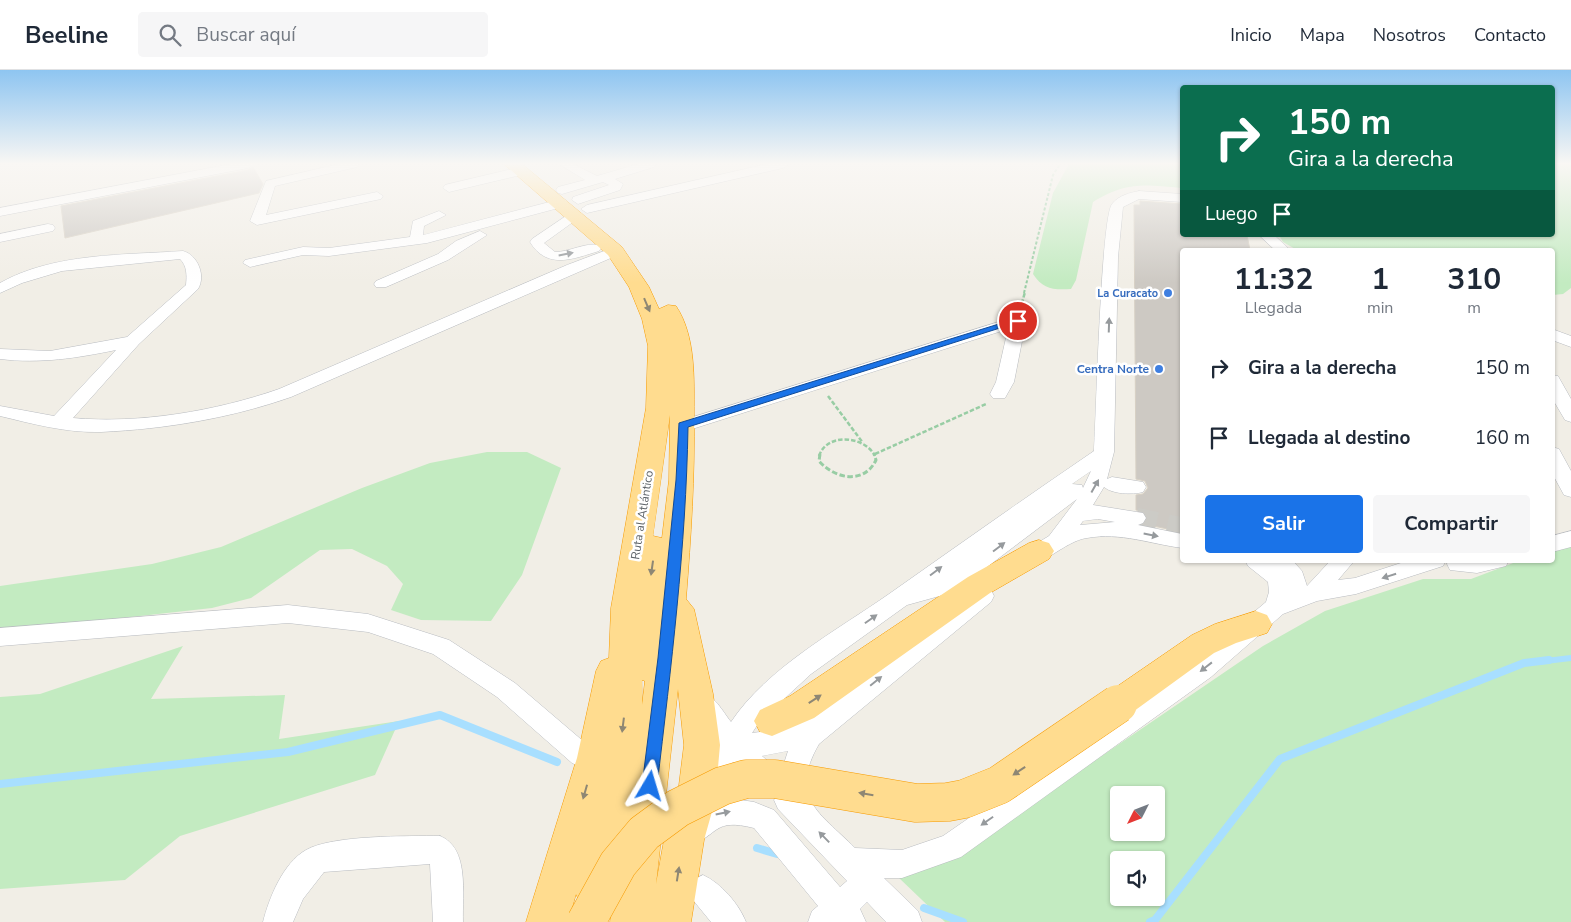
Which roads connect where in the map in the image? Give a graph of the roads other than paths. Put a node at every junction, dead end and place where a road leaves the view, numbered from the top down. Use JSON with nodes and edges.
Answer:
{"nodes":[{"id":1,"x":43,"y":204,"type":"edge"},
{"id":2,"x":263,"y":204,"type":"edge"},
{"id":3,"x":338,"y":204,"type":"edge"},
{"id":4,"x":575,"y":204,"type":"edge"},
{"id":5,"x":579,"y":204,"type":"edge"},
{"id":6,"x":1120,"y":204,"type":"edge"},
{"id":7,"x":572,"y":205,"type":"junction"},
{"id":8,"x":0,"y":212,"type":"edge"},
{"id":9,"x":439,"y":215,"type":"dead end"},
{"id":10,"x":48,"y":228,"type":"dead end"},
{"id":11,"x":1268,"y":237,"type":"edge"},
{"id":12,"x":0,"y":238,"type":"edge"},
{"id":13,"x":416,"y":240,"type":"junction"},
{"id":14,"x":612,"y":247,"type":"junction"},
{"id":15,"x":1281,"y":248,"type":"edge"},
{"id":16,"x":250,"y":263,"type":"dead end"},
{"id":17,"x":382,"y":284,"type":"dead end"},
{"id":18,"x":0,"y":289,"type":"edge"},
{"id":19,"x":1555,"y":335,"type":"edge"},
{"id":20,"x":133,"y":342,"type":"junction"},
{"id":21,"x":1571,"y":342,"type":"edge"},
{"id":22,"x":659,"y":346,"type":"junction"},
{"id":23,"x":0,"y":354,"type":"edge"},
{"id":24,"x":1555,"y":386,"type":"edge"},
{"id":25,"x":1000,"y":394,"type":"road end"},
{"id":26,"x":0,"y":411,"type":"edge"},
{"id":27,"x":1571,"y":416,"type":"edge"},
{"id":28,"x":60,"y":422,"type":"junction"},
{"id":29,"x":683,"y":426,"type":"junction"},
{"id":30,"x":1105,"y":452,"type":"junction"},
{"id":31,"x":1555,"y":459,"type":"edge"},
{"id":32,"x":1112,"y":484,"type":"dead end"},
{"id":33,"x":1136,"y":487,"type":"dead end"},
{"id":34,"x":1075,"y":490,"type":"dead end"},
{"id":35,"x":1571,"y":490,"type":"edge"},
{"id":36,"x":1078,"y":514,"type":"junction"},
{"id":37,"x":1136,"y":518,"type":"tunnel mouth"},
{"id":38,"x":1180,"y":541,"type":"edge"},
{"id":39,"x":1048,"y":546,"type":"junction"},
{"id":40,"x":1260,"y":563,"type":"edge"},
{"id":41,"x":1283,"y":563,"type":"edge"},
{"id":42,"x":1341,"y":563,"type":"edge"},
{"id":43,"x":1426,"y":563,"type":"edge"},
{"id":44,"x":1485,"y":563,"type":"edge"},
{"id":45,"x":1458,"y":564,"type":"dead end"},
{"id":46,"x":672,"y":570,"type":"junction"},
{"id":47,"x":946,"y":586,"type":"junction"},
{"id":48,"x":1307,"y":595,"type":"junction"},
{"id":49,"x":898,"y":600,"type":"junction"},
{"id":50,"x":626,"y":608,"type":"junction"},
{"id":51,"x":1266,"y":616,"type":"junction"},
{"id":52,"x":928,"y":621,"type":"junction"},
{"id":53,"x":0,"y":637,"type":"edge"},
{"id":54,"x":649,"y":668,"type":"dead end"},
{"id":55,"x":696,"y":694,"type":"junction"},
{"id":56,"x":772,"y":721,"type":"dead end"},
{"id":57,"x":825,"y":723,"type":"junction"},
{"id":58,"x":731,"y":742,"type":"junction"},
{"id":59,"x":581,"y":755,"type":"dead end"},
{"id":60,"x":696,"y":801,"type":"junction"},
{"id":61,"x":797,"y":808,"type":"junction"},
{"id":62,"x":684,"y":840,"type":"junction"},
{"id":63,"x":859,"y":872,"type":"junction"},
{"id":64,"x":702,"y":890,"type":"dead end"},
{"id":65,"x":838,"y":917,"type":"edge"},
{"id":66,"x":278,"y":922,"type":"edge"},
{"id":67,"x":448,"y":922,"type":"edge"},
{"id":68,"x":547,"y":922,"type":"edge"},
{"id":69,"x":586,"y":922,"type":"edge"},
{"id":70,"x":593,"y":922,"type":"edge"},
{"id":71,"x":631,"y":922,"type":"edge"},
{"id":72,"x":670,"y":922,"type":"edge"},
{"id":73,"x":731,"y":922,"type":"edge"},
{"id":74,"x":907,"y":922,"type":"edge"}],
"edges":[{"from":1,"to":8,"type":"street"},
{"from":2,"to":3,"type":"street"},
{"from":4,"to":7,"type":"street"},
{"from":5,"to":7,"type":"street"},
{"from":30,"to":6,"type":"street","one_way":true},
{"from":7,"to":13,"type":"street"},
{"from":7,"to":14,"type":"highway","name":"Ruta al Atlántico"},
{"from":7,"to":14,"type":"street","one_way":true},
{"from":7,"to":17,"type":"street"},
{"from":7,"to":29,"type":"highway","name":"Ruta al Atlántico"},
{"from":9,"to":13,"type":"street"},
{"from":10,"to":12,"type":"street"},
{"from":11,"to":15,"type":"street"},
{"from":13,"to":16,"type":"street"},
{"from":14,"to":22,"type":"highway","name":"Ruta al Atlántico","one_way":true},
{"from":14,"to":28,"type":"street"},
{"from":18,"to":20,"type":"street"},
{"from":19,"to":21,"type":"street"},
{"from":20,"to":23,"type":"street"},
{"from":20,"to":28,"type":"street"},
{"from":22,"to":50,"type":"highway","name":"Ruta al Atlántico"},
{"from":22,"to":54,"type":"highway","one_way":true},
{"from":24,"to":27,"type":"street"},
{"from":25,"to":29,"type":"street"},
{"from":26,"to":28,"type":"street"},
{"from":29,"to":46,"type":"highway","name":"Ruta al Atlántico"},
{"from":36,"to":30,"type":"street","one_way":true},
{"from":49,"to":30,"type":"street","one_way":true},
{"from":31,"to":35,"type":"street"},
{"from":32,"to":33,"type":"street"},
{"from":47,"to":34,"type":"street","one_way":true},
{"from":36,"to":37,"type":"street"},
{"from":36,"to":39,"type":"street"},
{"from":39,"to":38,"type":"street","one_way":true},
{"from":39,"to":52,"type":"highway"},
{"from":57,"to":39,"type":"street","one_way":true},
{"from":40,"to":51,"type":"street"},
{"from":41,"to":48,"type":"street"},
{"from":42,"to":48,"type":"street"},
{"from":43,"to":48,"type":"street","one_way":true},
{"from":44,"to":45,"type":"street"},
{"from":46,"to":55,"type":"highway"},
{"from":46,"to":71,"type":"highway","name":"Ruta al Atlántico"},
{"from":47,"to":49,"type":"street"},
{"from":47,"to":52,"type":"street"},
{"from":48,"to":51,"type":"street"},
{"from":58,"to":49,"type":"street","one_way":true},
{"from":50,"to":68,"type":"highway","one_way":true},
{"from":50,"to":70,"type":"highway","name":"Ruta al Atlántico","one_way":true},
{"from":51,"to":63,"type":"street","one_way":true},
{"from":51,"to":69,"type":"highway","one_way":true,"bridge":true},
{"from":56,"to":52,"type":"highway","one_way":true},
{"from":53,"to":59,"type":"street"},
{"from":55,"to":58,"type":"street"},
{"from":55,"to":60,"type":"highway"},
{"from":57,"to":58,"type":"street"},
{"from":57,"to":61,"type":"street"},
{"from":58,"to":60,"type":"street"},
{"from":58,"to":61,"type":"street"},
{"from":60,"to":62,"type":"highway"},
{"from":63,"to":61,"type":"street","one_way":true},
{"from":62,"to":65,"type":"street","one_way":true},
{"from":72,"to":62,"type":"highway","one_way":true},
{"from":63,"to":65,"type":"street"},
{"from":63,"to":74,"type":"street"},
{"from":64,"to":73,"type":"street"},
{"from":66,"to":67,"type":"street"}]}
